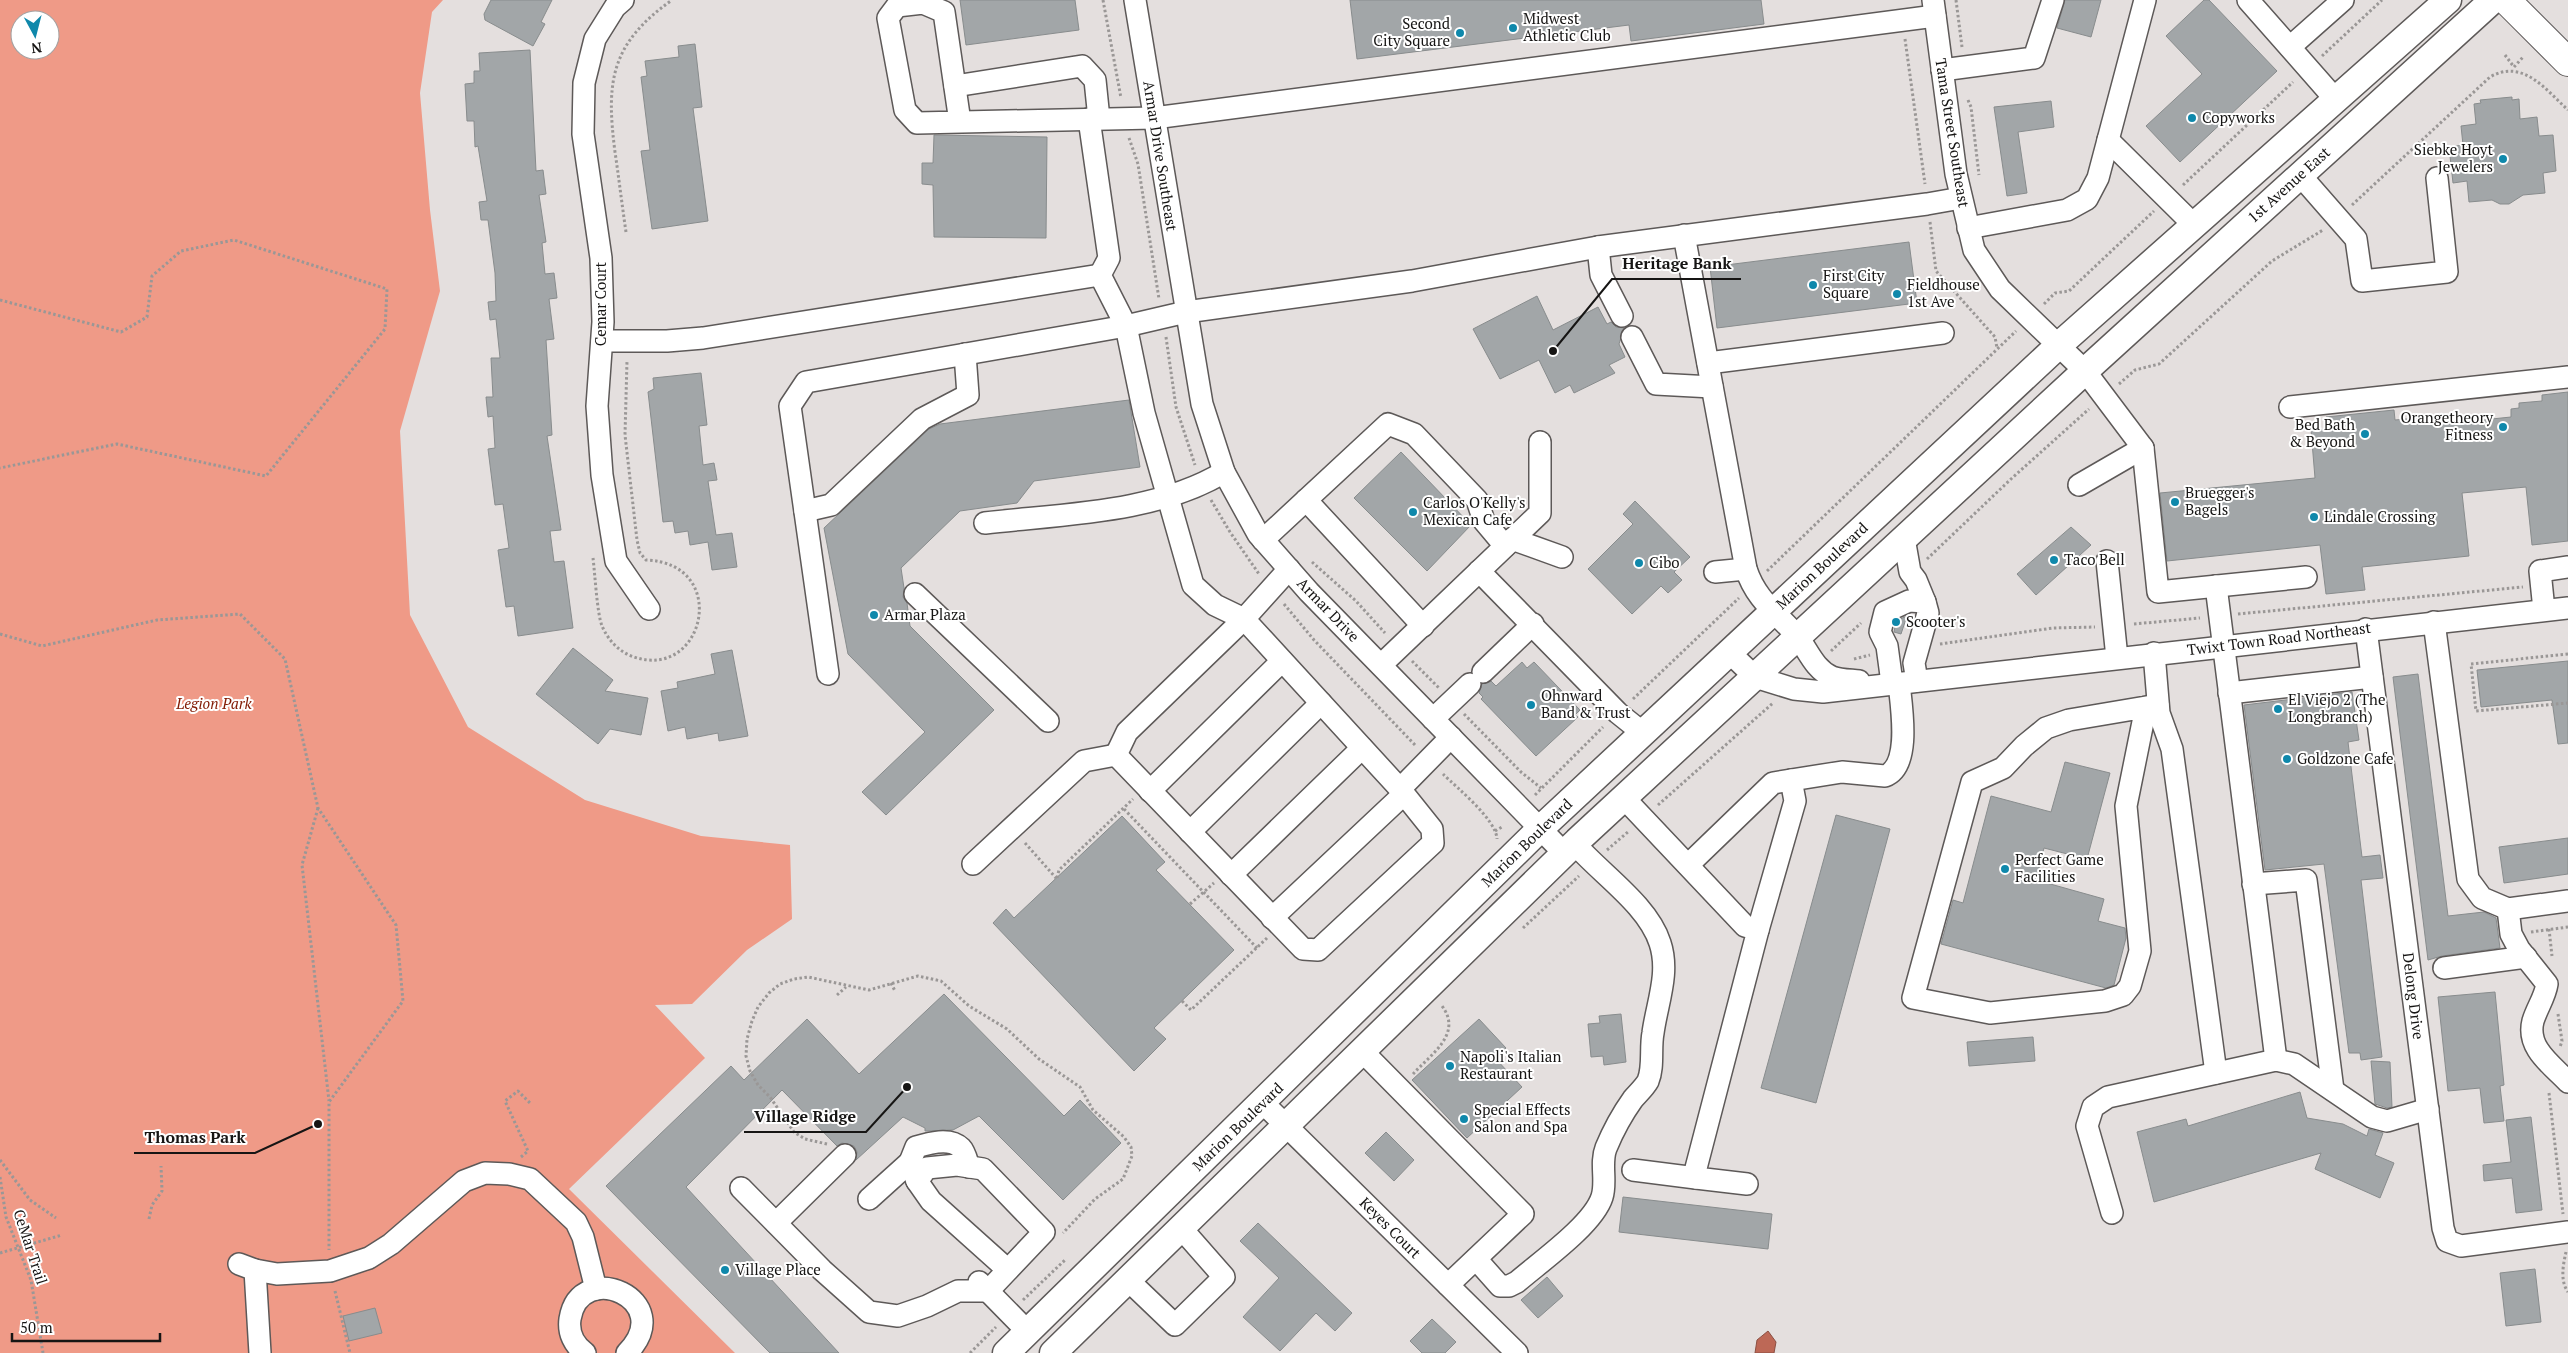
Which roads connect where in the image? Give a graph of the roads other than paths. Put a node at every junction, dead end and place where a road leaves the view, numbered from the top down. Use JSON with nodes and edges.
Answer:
{"nodes":[{"id":1,"x":623,"y":0,"type":"edge"},
{"id":2,"x":1135,"y":0,"type":"edge"},
{"id":3,"x":2053,"y":0,"type":"edge"},
{"id":4,"x":2145,"y":0,"type":"edge"},
{"id":5,"x":2248,"y":0,"type":"edge"},
{"id":6,"x":2343,"y":0,"type":"edge"},
{"id":7,"x":2448,"y":0,"type":"edge"},
{"id":8,"x":2493,"y":0,"type":"edge"},
{"id":9,"x":2506,"y":0,"type":"edge"},
{"id":10,"x":1934,"y":8,"type":"edge"},
{"id":11,"x":2290,"y":47,"type":"junction"},
{"id":12,"x":2568,"y":62,"type":"edge"},
{"id":13,"x":1942,"y":70,"type":"junction"},
{"id":14,"x":955,"y":86,"type":"junction"},
{"id":15,"x":2336,"y":100,"type":"junction"},
{"id":16,"x":1154,"y":118,"type":"junction"},
{"id":17,"x":1094,"y":119,"type":"junction"},
{"id":18,"x":960,"y":122,"type":"junction"},
{"id":19,"x":2108,"y":140,"type":"junction"},
{"id":20,"x":2300,"y":175,"type":"junction"},
{"id":21,"x":2437,"y":178,"type":"dead end"},
{"id":22,"x":1961,"y":198,"type":"junction"},
{"id":23,"x":2194,"y":225,"type":"junction"},
{"id":24,"x":1968,"y":228,"type":"junction"},
{"id":25,"x":1684,"y":235,"type":"junction"},
{"id":26,"x":1598,"y":247,"type":"junction"},
{"id":27,"x":1100,"y":275,"type":"junction"},
{"id":28,"x":1186,"y":312,"type":"junction"},
{"id":29,"x":1622,"y":316,"type":"dead end"},
{"id":30,"x":1126,"y":326,"type":"junction"},
{"id":31,"x":1943,"y":333,"type":"dead end"},
{"id":32,"x":1632,"y":337,"type":"dead end"},
{"id":33,"x":602,"y":341,"type":"junction"},
{"id":34,"x":2059,"y":345,"type":"junction"},
{"id":35,"x":965,"y":354,"type":"junction"},
{"id":36,"x":1708,"y":363,"type":"junction"},
{"id":37,"x":2085,"y":370,"type":"junction"},
{"id":38,"x":2568,"y":377,"type":"edge"},
{"id":39,"x":1712,"y":388,"type":"junction"},
{"id":40,"x":2290,"y":407,"type":"dead end"},
{"id":41,"x":1540,"y":442,"type":"dead end"},
{"id":42,"x":2142,"y":448,"type":"junction"},
{"id":43,"x":1224,"y":472,"type":"junction"},
{"id":44,"x":2079,"y":485,"type":"dead end"},
{"id":45,"x":1166,"y":496,"type":"junction"},
{"id":46,"x":1306,"y":500,"type":"junction"},
{"id":47,"x":805,"y":511,"type":"junction"},
{"id":48,"x":985,"y":522,"type":"dead end"},
{"id":49,"x":1904,"y":538,"type":"junction"},
{"id":50,"x":1263,"y":540,"type":"junction"},
{"id":51,"x":1509,"y":543,"type":"junction"},
{"id":52,"x":1562,"y":558,"type":"dead end"},
{"id":53,"x":2107,"y":561,"type":"dead end"},
{"id":54,"x":2568,"y":567,"type":"edge"},
{"id":55,"x":1289,"y":569,"type":"junction"},
{"id":56,"x":1479,"y":571,"type":"junction"},
{"id":57,"x":1715,"y":572,"type":"dead end"},
{"id":58,"x":2306,"y":577,"type":"dead end"},
{"id":59,"x":1749,"y":578,"type":"junction"},
{"id":60,"x":2216,"y":586,"type":"junction"},
{"id":61,"x":915,"y":594,"type":"dead end"},
{"id":62,"x":1925,"y":602,"type":"junction"},
{"id":63,"x":2568,"y":608,"type":"edge"},
{"id":64,"x":649,"y":609,"type":"dead end"},
{"id":65,"x":2544,"y":610,"type":"junction"},
{"id":66,"x":1772,"y":612,"type":"junction"},
{"id":67,"x":1244,"y":619,"type":"junction"},
{"id":68,"x":2434,"y":622,"type":"junction"},
{"id":69,"x":1533,"y":624,"type":"junction"},
{"id":70,"x":1423,"y":626,"type":"junction"},
{"id":71,"x":2366,"y":629,"type":"junction"},
{"id":72,"x":1798,"y":637,"type":"junction"},
{"id":73,"x":2223,"y":646,"type":"junction"},
{"id":74,"x":1730,"y":653,"type":"junction"},
{"id":75,"x":2154,"y":653,"type":"junction"},
{"id":76,"x":2117,"y":658,"type":"junction"},
{"id":77,"x":1282,"y":661,"type":"junction"},
{"id":78,"x":1381,"y":666,"type":"junction"},
{"id":79,"x":828,"y":674,"type":"dead end"},
{"id":80,"x":1754,"y":677,"type":"junction"},
{"id":81,"x":2372,"y":677,"type":"junction"},
{"id":82,"x":1897,"y":683,"type":"junction"},
{"id":83,"x":2229,"y":693,"type":"junction"},
{"id":84,"x":1321,"y":703,"type":"junction"},
{"id":85,"x":2152,"y":706,"type":"junction"},
{"id":86,"x":1433,"y":719,"type":"junction"},
{"id":87,"x":1048,"y":721,"type":"dead end"},
{"id":88,"x":1642,"y":734,"type":"junction"},
{"id":89,"x":1451,"y":737,"type":"junction"},
{"id":90,"x":1362,"y":748,"type":"junction"},
{"id":91,"x":1116,"y":755,"type":"junction"},
{"id":92,"x":1791,"y":780,"type":"junction"},
{"id":93,"x":1148,"y":789,"type":"junction"},
{"id":94,"x":1402,"y":792,"type":"junction"},
{"id":95,"x":1624,"y":798,"type":"junction"},
{"id":96,"x":1540,"y":829,"type":"junction"},
{"id":97,"x":1190,"y":832,"type":"junction"},
{"id":98,"x":1570,"y":848,"type":"junction"},
{"id":99,"x":973,"y":864,"type":"dead end"},
{"id":100,"x":1688,"y":866,"type":"junction"},
{"id":101,"x":1229,"y":873,"type":"junction"},
{"id":102,"x":2253,"y":884,"type":"junction"},
{"id":103,"x":2568,"y":901,"type":"edge"},
{"id":104,"x":2508,"y":909,"type":"junction"},
{"id":105,"x":1276,"y":922,"type":"junction"},
{"id":106,"x":1758,"y":930,"type":"junction"},
{"id":107,"x":2526,"y":957,"type":"junction"},
{"id":108,"x":2444,"y":968,"type":"dead end"},
{"id":109,"x":1362,"y":1051,"type":"junction"},
{"id":110,"x":2276,"y":1060,"type":"junction"},
{"id":111,"x":2216,"y":1073,"type":"junction"},
{"id":112,"x":2561,"y":1075,"type":"edge"},
{"id":113,"x":2333,"y":1090,"type":"junction"},
{"id":114,"x":1263,"y":1102,"type":"junction"},
{"id":115,"x":2428,"y":1109,"type":"junction"},
{"id":116,"x":1285,"y":1126,"type":"junction"},
{"id":117,"x":843,"y":1157,"type":"road end"},
{"id":118,"x":1633,"y":1170,"type":"dead end"},
{"id":119,"x":913,"y":1171,"type":"junction"},
{"id":120,"x":1696,"y":1178,"type":"junction"},
{"id":121,"x":1747,"y":1184,"type":"dead end"},
{"id":122,"x":741,"y":1188,"type":"dead end"},
{"id":123,"x":869,"y":1199,"type":"dead end"},
{"id":124,"x":2112,"y":1213,"type":"dead end"},
{"id":125,"x":776,"y":1223,"type":"junction"},
{"id":126,"x":1181,"y":1228,"type":"junction"},
{"id":127,"x":2567,"y":1232,"type":"edge"},
{"id":128,"x":1476,"y":1259,"type":"junction"},
{"id":129,"x":1008,"y":1270,"type":"junction"},
{"id":130,"x":1128,"y":1280,"type":"junction"},
{"id":131,"x":1448,"y":1285,"type":"junction"},
{"id":132,"x":984,"y":1287,"type":"junction"},
{"id":133,"x":596,"y":1289,"type":"junction"},
{"id":134,"x":1028,"y":1332,"type":"junction"},
{"id":135,"x":260,"y":1353,"type":"edge"},
{"id":136,"x":585,"y":1353,"type":"edge"},
{"id":137,"x":627,"y":1353,"type":"edge"},
{"id":138,"x":1006,"y":1353,"type":"edge"},
{"id":139,"x":1053,"y":1353,"type":"edge"},
{"id":140,"x":1517,"y":1353,"type":"edge"}],
"edges":[{"from":1,"to":33,"type":"street","name":"Cemar Court"},
{"from":2,"to":16,"type":"street","name":"Armar Drive Southeast"},
{"from":3,"to":13,"type":"street"},
{"from":4,"to":19,"type":"street"},
{"from":5,"to":11,"type":"street"},
{"from":6,"to":11,"type":"street"},
{"from":7,"to":15,"type":"main road"},
{"from":8,"to":20,"type":"main road","name":"1st Avenue East"},
{"from":9,"to":12,"type":"highway"},
{"from":10,"to":13,"type":"street","name":"Tama Street Southeast"},
{"from":10,"to":16,"type":"street"},
{"from":11,"to":15,"type":"street"},
{"from":13,"to":22,"type":"street","name":"Tama Street Southeast"},
{"from":14,"to":17,"type":"street"},
{"from":14,"to":18,"type":"street"},
{"from":14,"to":18,"type":"street"},
{"from":15,"to":23,"type":"main road"},
{"from":16,"to":17,"type":"street"},
{"from":16,"to":28,"type":"street","name":"Armar Drive Southeast"},
{"from":17,"to":18,"type":"street"},
{"from":17,"to":27,"type":"street"},
{"from":19,"to":23,"type":"street"},
{"from":19,"to":24,"type":"street"},
{"from":20,"to":21,"type":"street"},
{"from":20,"to":37,"type":"main road","name":"1st Avenue East"},
{"from":22,"to":24,"type":"street","name":"Tama Street Southeast"},
{"from":22,"to":25,"type":"street"},
{"from":23,"to":34,"type":"main road"},
{"from":24,"to":34,"type":"street","name":"Tama Street Southeast"},
{"from":25,"to":26,"type":"street"},
{"from":25,"to":36,"type":"street"},
{"from":26,"to":28,"type":"street"},
{"from":26,"to":29,"type":"street"},
{"from":27,"to":30,"type":"street"},
{"from":27,"to":33,"type":"street"},
{"from":28,"to":30,"type":"street"},
{"from":28,"to":43,"type":"street","name":"Armar Drive"},
{"from":30,"to":35,"type":"street"},
{"from":30,"to":45,"type":"street"},
{"from":31,"to":36,"type":"street"},
{"from":32,"to":39,"type":"street"},
{"from":33,"to":64,"type":"street","name":"Cemar Court"},
{"from":34,"to":37,"type":"street","name":"Tama Street Southeast"},
{"from":34,"to":66,"type":"main road","name":"Marion Boulevard"},
{"from":35,"to":47,"type":"street"},
{"from":35,"to":47,"type":"street"},
{"from":36,"to":39,"type":"street"},
{"from":37,"to":42,"type":"street","name":"Tama Street Southeast"},
{"from":37,"to":49,"type":"main road"},
{"from":38,"to":40,"type":"street"},
{"from":39,"to":59,"type":"street"},
{"from":41,"to":51,"type":"street"},
{"from":42,"to":44,"type":"street"},
{"from":42,"to":60,"type":"street"},
{"from":43,"to":45,"type":"street"},
{"from":43,"to":50,"type":"street","name":"Armar Drive"},
{"from":45,"to":48,"type":"street"},
{"from":45,"to":67,"type":"street"},
{"from":46,"to":50,"type":"street"},
{"from":46,"to":51,"type":"street"},
{"from":46,"to":70,"type":"street"},
{"from":47,"to":79,"type":"street"},
{"from":49,"to":62,"type":"street"},
{"from":49,"to":72,"type":"main road"},
{"from":50,"to":55,"type":"street","name":"Armar Drive"},
{"from":51,"to":52,"type":"street"},
{"from":51,"to":56,"type":"street"},
{"from":53,"to":76,"type":"street"},
{"from":54,"to":65,"type":"street"},
{"from":55,"to":67,"type":"street"},
{"from":55,"to":78,"type":"street","name":"Armar Drive"},
{"from":56,"to":69,"type":"street"},
{"from":56,"to":70,"type":"street"},
{"from":57,"to":59,"type":"street"},
{"from":58,"to":60,"type":"street"},
{"from":59,"to":66,"type":"street"},
{"from":60,"to":73,"type":"street"},
{"from":61,"to":87,"type":"street"},
{"from":62,"to":82,"type":"street"},
{"from":62,"to":82,"type":"street"},
{"from":63,"to":65,"type":"street","name":"Twixt Town Road Northeast"},
{"from":65,"to":68,"type":"street","name":"Twixt Town Road Northeast"},
{"from":66,"to":72,"type":"street"},
{"from":66,"to":74,"type":"main road","name":"Marion Boulevard"},
{"from":67,"to":77,"type":"street"},
{"from":67,"to":91,"type":"street"},
{"from":68,"to":71,"type":"street","name":"Twixt Town Road Northeast"},
{"from":68,"to":104,"type":"street"},
{"from":69,"to":86,"type":"street"},
{"from":69,"to":88,"type":"street"},
{"from":70,"to":78,"type":"street"},
{"from":71,"to":73,"type":"street","name":"Twixt Town Road Northeast"},
{"from":71,"to":81,"type":"street","name":"Delong Drive"},
{"from":72,"to":80,"type":"main road"},
{"from":72,"to":82,"type":"street"},
{"from":73,"to":75,"type":"street","name":"Twixt Town Road Northeast"},
{"from":73,"to":83,"type":"street"},
{"from":74,"to":80,"type":"street"},
{"from":74,"to":88,"type":"main road","name":"Marion Boulevard"},
{"from":75,"to":76,"type":"street","name":"Twixt Town Road Northeast"},
{"from":75,"to":85,"type":"street"},
{"from":76,"to":82,"type":"street","name":"Twixt Town Road Northeast"},
{"from":77,"to":84,"type":"street"},
{"from":77,"to":93,"type":"street"},
{"from":78,"to":86,"type":"street","name":"Armar Drive"},
{"from":80,"to":82,"type":"street","name":"Twixt Town Road Northeast"},
{"from":80,"to":95,"type":"main road"},
{"from":81,"to":83,"type":"street"},
{"from":81,"to":115,"type":"street","name":"Delong Drive"},
{"from":82,"to":92,"type":"street"},
{"from":83,"to":102,"type":"street"},
{"from":84,"to":90,"type":"street"},
{"from":84,"to":97,"type":"street"},
{"from":85,"to":85,"type":"street"},
{"from":85,"to":111,"type":"street"},
{"from":86,"to":89,"type":"street","name":"Armar Drive"},
{"from":88,"to":96,"type":"main road","name":"Marion Boulevard"},
{"from":89,"to":94,"type":"street"},
{"from":89,"to":96,"type":"street","name":"Armar Drive"},
{"from":90,"to":94,"type":"street"},
{"from":90,"to":101,"type":"street"},
{"from":91,"to":93,"type":"street"},
{"from":91,"to":99,"type":"street"},
{"from":92,"to":100,"type":"street"},
{"from":92,"to":106,"type":"street"},
{"from":93,"to":97,"type":"street"},
{"from":94,"to":105,"type":"street"},
{"from":94,"to":105,"type":"street"},
{"from":95,"to":98,"type":"main road"},
{"from":95,"to":100,"type":"street"},
{"from":96,"to":98,"type":"street","name":"Armar Drive"},
{"from":96,"to":114,"type":"main road","name":"Marion Boulevard"},
{"from":97,"to":101,"type":"street"},
{"from":98,"to":109,"type":"main road"},
{"from":98,"to":128,"type":"street","name":"Armar Drive"},
{"from":100,"to":106,"type":"street"},
{"from":101,"to":105,"type":"street"},
{"from":102,"to":110,"type":"street"},
{"from":102,"to":113,"type":"street"},
{"from":103,"to":104,"type":"street"},
{"from":104,"to":107,"type":"street"},
{"from":106,"to":120,"type":"street"},
{"from":107,"to":108,"type":"street"},
{"from":107,"to":112,"type":"street"},
{"from":109,"to":116,"type":"main road"},
{"from":109,"to":128,"type":"street"},
{"from":110,"to":111,"type":"street"},
{"from":110,"to":113,"type":"street"},
{"from":111,"to":124,"type":"street"},
{"from":113,"to":115,"type":"street"},
{"from":114,"to":116,"type":"street","name":"Keyes Court"},
{"from":114,"to":134,"type":"main road","name":"Marion Boulevard"},
{"from":115,"to":127,"type":"street","name":"Delong Drive"},
{"from":116,"to":126,"type":"main road"},
{"from":116,"to":131,"type":"street","name":"Keyes Court"},
{"from":117,"to":125,"type":"street"},
{"from":118,"to":120,"type":"street"},
{"from":119,"to":123,"type":"street"},
{"from":119,"to":129,"type":"street"},
{"from":119,"to":129,"type":"street"},
{"from":120,"to":121,"type":"street"},
{"from":122,"to":125,"type":"street"},
{"from":125,"to":132,"type":"street"},
{"from":126,"to":130,"type":"main road"},
{"from":126,"to":130,"type":"street"},
{"from":128,"to":131,"type":"street"},
{"from":129,"to":132,"type":"street"},
{"from":130,"to":139,"type":"main road"},
{"from":131,"to":140,"type":"street","name":"Keyes Court"},
{"from":132,"to":134,"type":"street"},
{"from":133,"to":135,"type":"street"},
{"from":133,"to":136,"type":"street"},
{"from":133,"to":137,"type":"street"},
{"from":134,"to":138,"type":"main road","name":"Marion Boulevard"}]}
